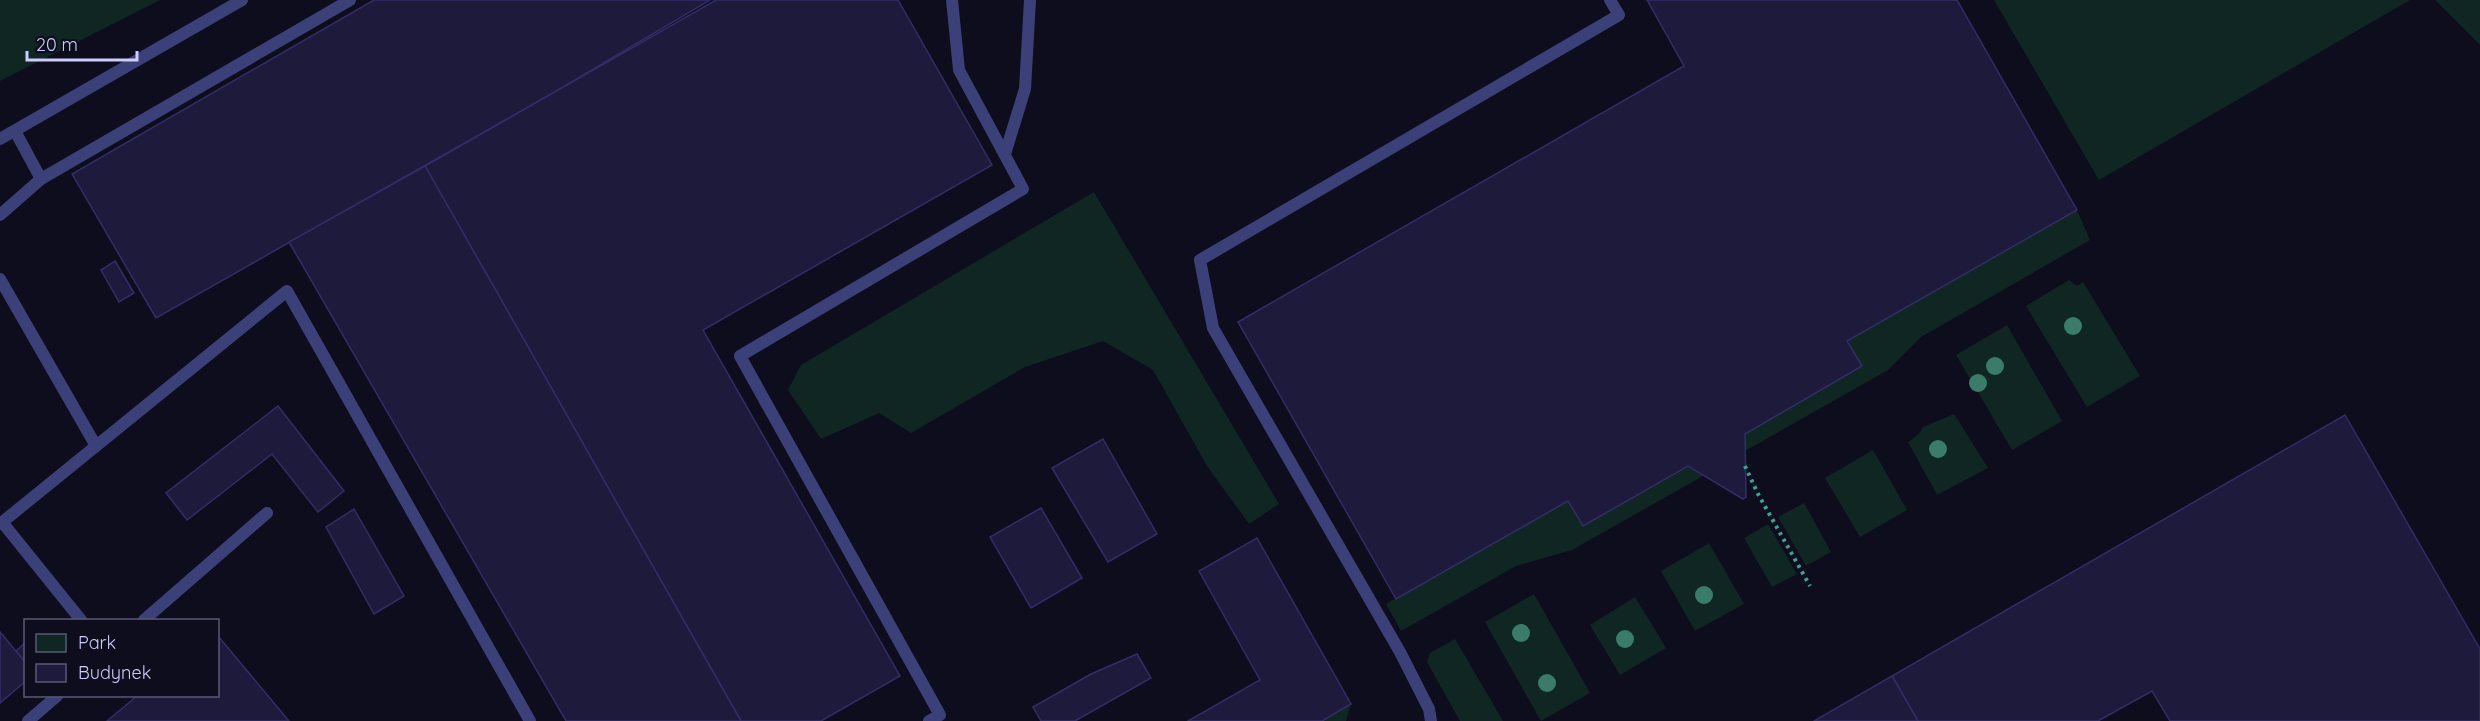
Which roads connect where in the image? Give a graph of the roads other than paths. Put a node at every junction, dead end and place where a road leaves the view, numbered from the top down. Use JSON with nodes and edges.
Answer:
{"nodes":[{"id":1,"x":242,"y":0,"type":"edge"},
{"id":2,"x":350,"y":0,"type":"edge"},
{"id":3,"x":952,"y":0,"type":"edge"},
{"id":4,"x":1030,"y":0,"type":"edge"},
{"id":5,"x":1610,"y":0,"type":"edge"},
{"id":6,"x":15,"y":131,"type":"junction"},
{"id":7,"x":0,"y":139,"type":"edge"},
{"id":8,"x":1005,"y":154,"type":"junction"},
{"id":9,"x":41,"y":178,"type":"junction"},
{"id":10,"x":0,"y":215,"type":"edge"},
{"id":11,"x":0,"y":279,"type":"edge"},
{"id":12,"x":96,"y":446,"type":"junction"},
{"id":13,"x":267,"y":513,"type":"dead end"},
{"id":14,"x":1,"y":523,"type":"edge"},
{"id":15,"x":79,"y":619,"type":"edge"},
{"id":16,"x":146,"y":619,"type":"edge"},
{"id":17,"x":56,"y":697,"type":"edge"},
{"id":18,"x":28,"y":721,"type":"edge"},
{"id":19,"x":531,"y":721,"type":"edge"},
{"id":20,"x":929,"y":721,"type":"edge"},
{"id":21,"x":1431,"y":721,"type":"edge"}],
"edges":[{"from":1,"to":6,"type":"lane"},
{"from":2,"to":9,"type":"lane"},
{"from":3,"to":8,"type":"lane"},
{"from":4,"to":8,"type":"lane"},
{"from":5,"to":21,"type":"lane"},
{"from":6,"to":7,"type":"lane"},
{"from":6,"to":9,"type":"lane"},
{"from":8,"to":20,"type":"lane"},
{"from":9,"to":10,"type":"lane"},
{"from":11,"to":12,"type":"lane"},
{"from":12,"to":14,"type":"lane"},
{"from":12,"to":19,"type":"lane"},
{"from":13,"to":16,"type":"lane"},
{"from":14,"to":15,"type":"lane"},
{"from":17,"to":18,"type":"lane"}]}
